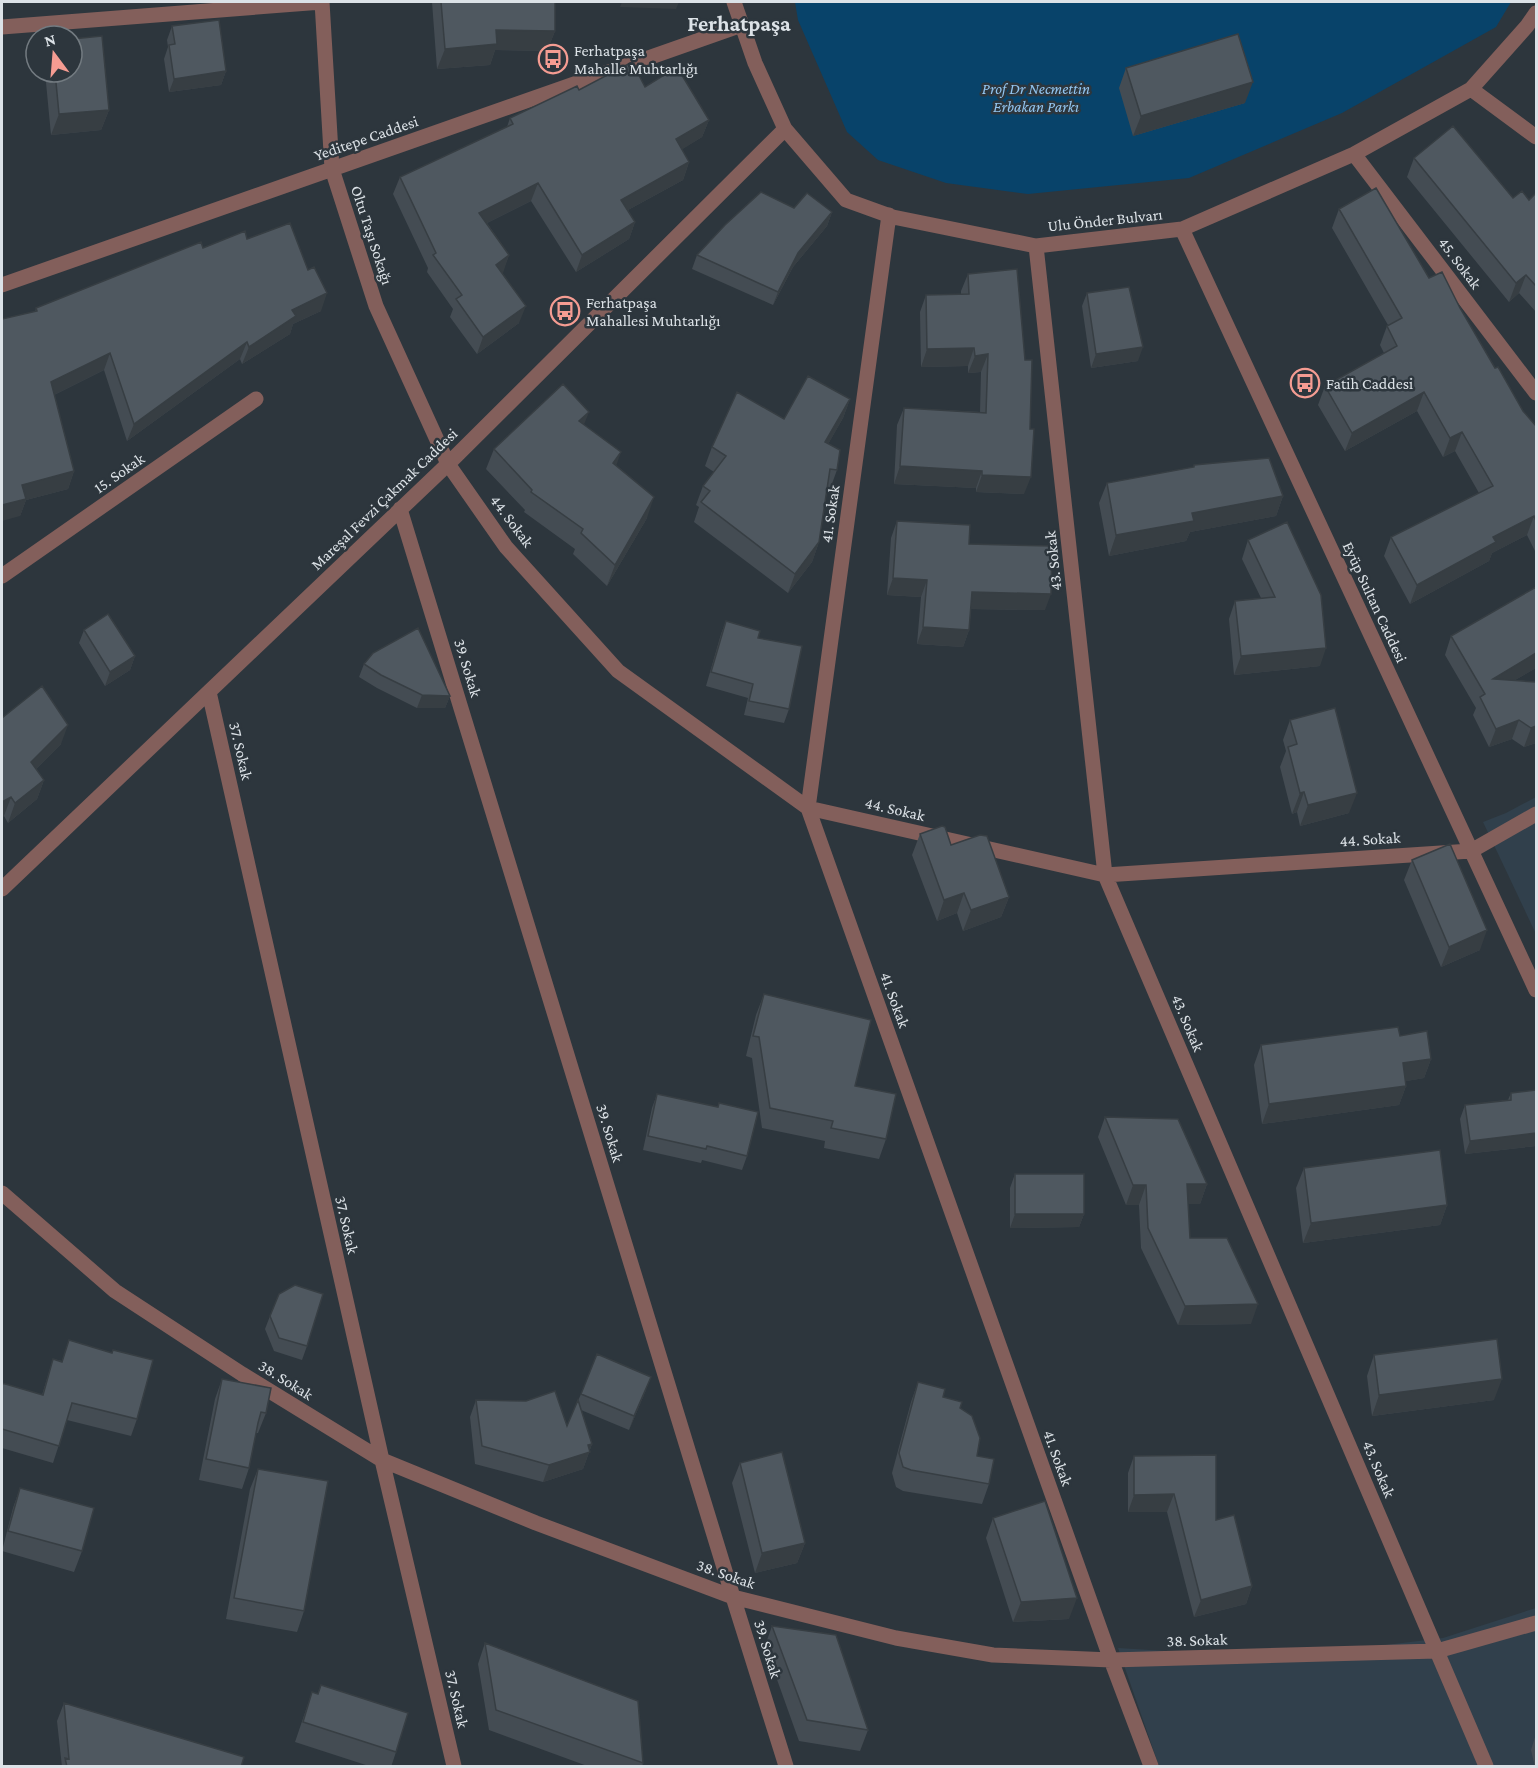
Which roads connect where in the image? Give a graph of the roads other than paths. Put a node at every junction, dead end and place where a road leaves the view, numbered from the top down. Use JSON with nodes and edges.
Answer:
{"nodes":[{"id":1,"x":322,"y":2,"type":"edge"},
{"id":2,"x":734,"y":2,"type":"edge"},
{"id":3,"x":1536,"y":13,"type":"edge"},
{"id":4,"x":1532,"y":23,"type":"edge"},
{"id":5,"x":742,"y":25,"type":"junction"},
{"id":6,"x":2,"y":27,"type":"edge"},
{"id":7,"x":1471,"y":89,"type":"junction"},
{"id":8,"x":785,"y":129,"type":"junction"},
{"id":9,"x":1536,"y":137,"type":"edge"},
{"id":10,"x":1354,"y":154,"type":"junction"},
{"id":11,"x":332,"y":169,"type":"junction"},
{"id":12,"x":889,"y":215,"type":"junction"},
{"id":13,"x":1182,"y":229,"type":"junction"},
{"id":14,"x":1036,"y":246,"type":"junction"},
{"id":15,"x":2,"y":285,"type":"edge"},
{"id":16,"x":1536,"y":393,"type":"edge"},
{"id":17,"x":256,"y":399,"type":"dead end"},
{"id":18,"x":448,"y":464,"type":"junction"},
{"id":19,"x":400,"y":509,"type":"junction"},
{"id":20,"x":2,"y":576,"type":"edge"},
{"id":21,"x":209,"y":692,"type":"junction"},
{"id":22,"x":808,"y":808,"type":"junction"},
{"id":23,"x":1536,"y":814,"type":"edge"},
{"id":24,"x":1471,"y":851,"type":"junction"},
{"id":25,"x":1105,"y":875,"type":"junction"},
{"id":26,"x":2,"y":889,"type":"edge"},
{"id":27,"x":1536,"y":990,"type":"edge"},
{"id":28,"x":2,"y":1193,"type":"edge"},
{"id":29,"x":382,"y":1460,"type":"junction"},
{"id":30,"x":733,"y":1597,"type":"junction"},
{"id":31,"x":1536,"y":1623,"type":"edge"},
{"id":32,"x":1437,"y":1651,"type":"junction"},
{"id":33,"x":1111,"y":1660,"type":"junction"},
{"id":34,"x":454,"y":1767,"type":"edge"},
{"id":35,"x":786,"y":1767,"type":"edge"},
{"id":36,"x":1151,"y":1767,"type":"edge"},
{"id":37,"x":1486,"y":1767,"type":"edge"}],
"edges":[{"from":1,"to":6,"type":"street"},
{"from":1,"to":11,"type":"street","name":"Oltu Taşı Sokağı"},
{"from":2,"to":5,"type":"street","name":"Ulu Önder Bulvarı"},
{"from":3,"to":4,"type":"street","name":"Ulu Önder Bulvarı"},
{"from":4,"to":7,"type":"street","name":"Ulu Önder Bulvarı"},
{"from":5,"to":8,"type":"street","name":"Ulu Önder Bulvarı"},
{"from":5,"to":11,"type":"street","name":"Yeditepe Caddesi"},
{"from":7,"to":9,"type":"street"},
{"from":7,"to":10,"type":"street","name":"Ulu Önder Bulvarı"},
{"from":8,"to":12,"type":"street","name":"Ulu Önder Bulvarı"},
{"from":8,"to":18,"type":"street","name":"Mareşal Fevzi Çakmak Caddesi"},
{"from":10,"to":13,"type":"street","name":"Ulu Önder Bulvarı"},
{"from":10,"to":16,"type":"street","name":"45. Sokak"},
{"from":11,"to":15,"type":"street","name":"Yeditepe Caddesi"},
{"from":11,"to":18,"type":"street","name":"Oltu Taşı Sokağı"},
{"from":12,"to":14,"type":"street","name":"Ulu Önder Bulvarı"},
{"from":12,"to":22,"type":"street","name":"41. Sokak"},
{"from":13,"to":14,"type":"street","name":"Ulu Önder Bulvarı"},
{"from":13,"to":24,"type":"street","name":"Eyüp Sultan Caddesi"},
{"from":14,"to":25,"type":"street","name":"43. Sokak"},
{"from":17,"to":20,"type":"street","name":"15. Sokak"},
{"from":18,"to":19,"type":"street","name":"Mareşal Fevzi Çakmak Caddesi"},
{"from":18,"to":22,"type":"street","name":"44. Sokak"},
{"from":19,"to":21,"type":"street","name":"Mareşal Fevzi Çakmak Caddesi"},
{"from":19,"to":30,"type":"street","name":"39. Sokak"},
{"from":21,"to":26,"type":"street","name":"Mareşal Fevzi Çakmak Caddesi"},
{"from":21,"to":29,"type":"street","name":"37. Sokak"},
{"from":22,"to":25,"type":"street","name":"44. Sokak"},
{"from":22,"to":33,"type":"street","name":"41. Sokak"},
{"from":23,"to":24,"type":"street","name":"44. Sokak"},
{"from":24,"to":25,"type":"street","name":"44. Sokak"},
{"from":24,"to":27,"type":"street","name":"Eyüp Sultan Caddesi"},
{"from":25,"to":32,"type":"street","name":"43. Sokak"},
{"from":28,"to":29,"type":"street","name":"38. Sokak"},
{"from":29,"to":30,"type":"street","name":"38. Sokak"},
{"from":29,"to":34,"type":"street","name":"37. Sokak"},
{"from":30,"to":33,"type":"street","name":"38. Sokak"},
{"from":30,"to":35,"type":"street","name":"39. Sokak"},
{"from":31,"to":32,"type":"street","name":"38. Sokak"},
{"from":32,"to":33,"type":"street","name":"38. Sokak"},
{"from":32,"to":37,"type":"street","name":"43. Sokak"},
{"from":33,"to":36,"type":"street","name":"41. Sokak"}]}
